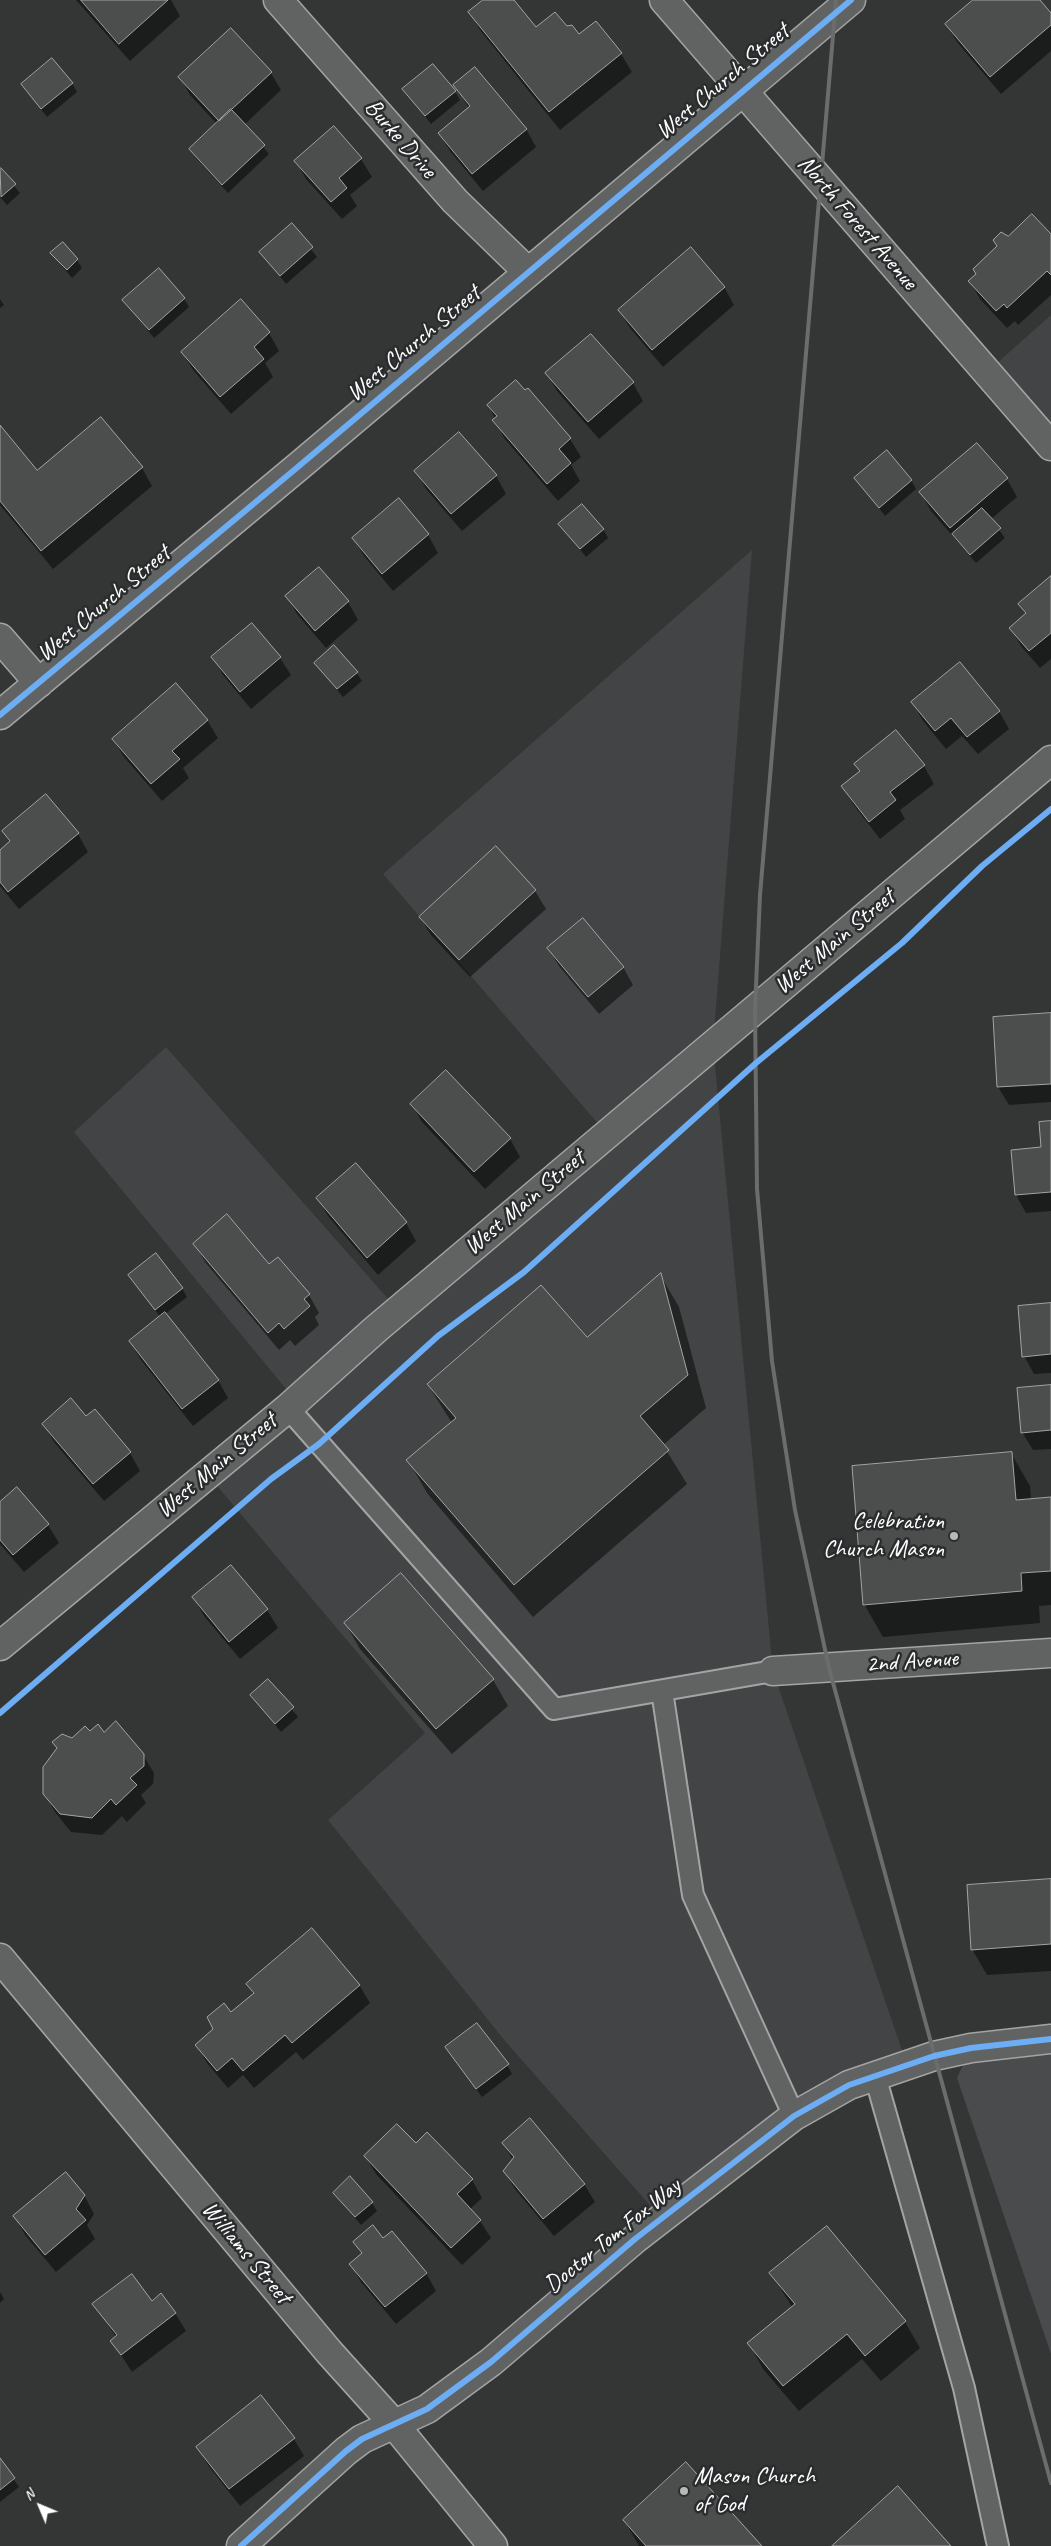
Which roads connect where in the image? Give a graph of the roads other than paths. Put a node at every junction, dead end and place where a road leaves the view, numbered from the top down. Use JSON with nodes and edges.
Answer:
{"nodes":[{"id":1,"x":278,"y":0,"type":"edge"},
{"id":2,"x":664,"y":0,"type":"edge"},
{"id":3,"x":851,"y":0,"type":"edge"},
{"id":4,"x":741,"y":91,"type":"junction"},
{"id":5,"x":528,"y":272,"type":"junction"},
{"id":6,"x":1051,"y":446,"type":"edge"},
{"id":7,"x":0,"y":638,"type":"edge"},
{"id":8,"x":38,"y":683,"type":"junction"},
{"id":9,"x":0,"y":715,"type":"edge"},
{"id":10,"x":1051,"y":760,"type":"edge"},
{"id":11,"x":288,"y":1408,"type":"junction"},
{"id":12,"x":0,"y":1646,"type":"edge"},
{"id":13,"x":1051,"y":1653,"type":"edge"},
{"id":14,"x":773,"y":1671,"type":"joint"},
{"id":15,"x":662,"y":1691,"type":"junction"},
{"id":16,"x":0,"y":1958,"type":"edge"},
{"id":17,"x":1051,"y":2038,"type":"edge"},
{"id":18,"x":875,"y":2076,"type":"junction"},
{"id":19,"x":794,"y":2116,"type":"junction"},
{"id":20,"x":394,"y":2423,"type":"junction"},
{"id":21,"x":242,"y":2546,"type":"edge"},
{"id":22,"x":493,"y":2546,"type":"edge"},
{"id":23,"x":998,"y":2546,"type":"edge"}],
"edges":[{"from":1,"to":5,"type":"street","name":"Burke Drive"},
{"from":2,"to":4,"type":"street","name":"North Forest Avenue"},
{"from":3,"to":4,"type":"street","name":"West Church Street"},
{"from":4,"to":5,"type":"street","name":"West Church Street"},
{"from":4,"to":6,"type":"street","name":"North Forest Avenue"},
{"from":5,"to":8,"type":"street","name":"West Church Street"},
{"from":7,"to":8,"type":"street"},
{"from":8,"to":9,"type":"street","name":"West Church Street"},
{"from":10,"to":11,"type":"street","name":"West Main Street"},
{"from":11,"to":12,"type":"street","name":"West Main Street"},
{"from":11,"to":15,"type":"lane"},
{"from":13,"to":14,"type":"street","name":"2nd Avenue"},
{"from":14,"to":15,"type":"lane"},
{"from":15,"to":19,"type":"lane"},
{"from":16,"to":20,"type":"street","name":"Williams Street"},
{"from":17,"to":18,"type":"street","name":"Doctor Tom Fox Way"},
{"from":18,"to":19,"type":"street","name":"Doctor Tom Fox Way"},
{"from":18,"to":23,"type":"lane"},
{"from":19,"to":20,"type":"street","name":"Doctor Tom Fox Way"},
{"from":20,"to":21,"type":"street","name":"Doctor Tom Fox Way"},
{"from":20,"to":22,"type":"street","name":"Williams Street"}]}
